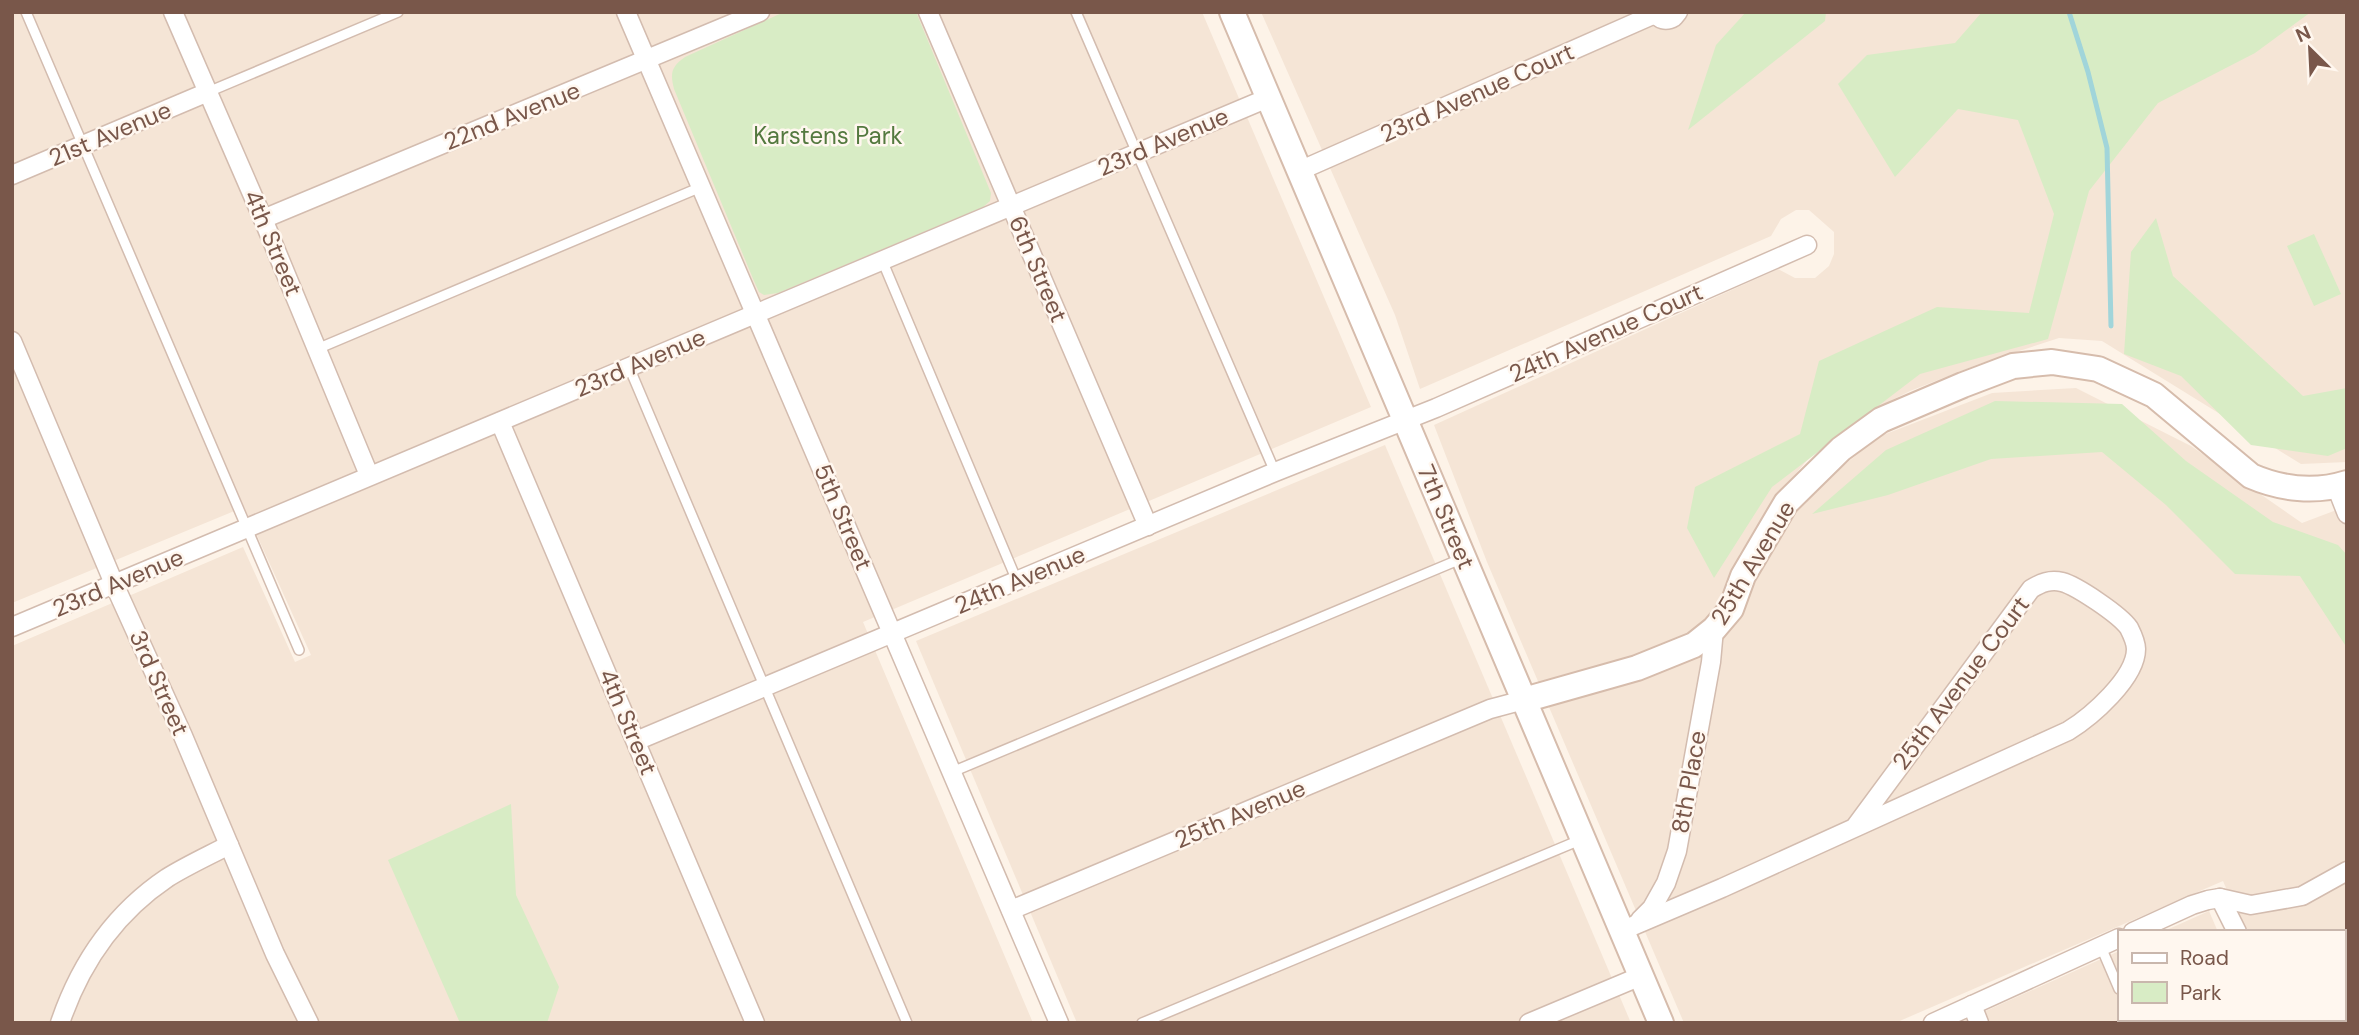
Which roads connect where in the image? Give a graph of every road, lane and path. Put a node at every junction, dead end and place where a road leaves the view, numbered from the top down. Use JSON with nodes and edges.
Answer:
{"nodes":[{"id":1,"x":26,"y":12,"type":"edge"},
{"id":2,"x":173,"y":12,"type":"edge"},
{"id":3,"x":398,"y":12,"type":"edge"},
{"id":4,"x":625,"y":12,"type":"edge"},
{"id":5,"x":760,"y":12,"type":"edge"},
{"id":6,"x":928,"y":12,"type":"edge"},
{"id":7,"x":1076,"y":12,"type":"edge"},
{"id":8,"x":1231,"y":12,"type":"edge"},
{"id":9,"x":1678,"y":12,"type":"edge"},
{"id":10,"x":1655,"y":13,"type":"edge"},
{"id":11,"x":646,"y":61,"type":"junction"},
{"id":12,"x":208,"y":92,"type":"junction"},
{"id":13,"x":1268,"y":98,"type":"junction"},
{"id":14,"x":82,"y":145,"type":"junction"},
{"id":15,"x":1136,"y":153,"type":"junction"},
{"id":16,"x":1299,"y":172,"type":"junction"},
{"id":17,"x":12,"y":175,"type":"edge"},
{"id":18,"x":701,"y":187,"type":"junction"},
{"id":19,"x":1011,"y":206,"type":"junction"},
{"id":20,"x":263,"y":219,"type":"junction"},
{"id":21,"x":1807,"y":245,"type":"dead end"},
{"id":22,"x":882,"y":260,"type":"junction"},
{"id":23,"x":756,"y":314,"type":"junction"},
{"id":24,"x":12,"y":341,"type":"edge"},
{"id":25,"x":317,"y":349,"type":"junction"},
{"id":26,"x":629,"y":367,"type":"junction"},
{"id":27,"x":1405,"y":420,"type":"junction"},
{"id":28,"x":500,"y":422,"type":"junction"},
{"id":29,"x":1275,"y":472,"type":"junction"},
{"id":30,"x":369,"y":475,"type":"junction"},
{"id":31,"x":2341,"y":485,"type":"edge"},
{"id":32,"x":2347,"y":514,"type":"edge"},
{"id":33,"x":1148,"y":526,"type":"junction"},
{"id":34,"x":245,"y":529,"type":"junction"},
{"id":35,"x":1464,"y":558,"type":"junction"},
{"id":36,"x":1017,"y":581,"type":"junction"},
{"id":37,"x":115,"y":586,"type":"junction"},
{"id":38,"x":12,"y":627,"type":"edge"},
{"id":39,"x":1714,"y":629,"type":"junction"},
{"id":40,"x":893,"y":634,"type":"junction"},
{"id":41,"x":299,"y":650,"type":"dead end"},
{"id":42,"x":765,"y":686,"type":"junction"},
{"id":43,"x":1524,"y":700,"type":"junction"},
{"id":44,"x":636,"y":741,"type":"junction"},
{"id":45,"x":952,"y":772,"type":"junction"},
{"id":46,"x":1855,"y":827,"type":"junction"},
{"id":47,"x":1584,"y":838,"type":"junction"},
{"id":48,"x":229,"y":845,"type":"junction"},
{"id":49,"x":2347,"y":871,"type":"edge"},
{"id":50,"x":2220,"y":898,"type":"junction"},
{"id":51,"x":1011,"y":910,"type":"junction"},
{"id":52,"x":1629,"y":927,"type":"junction"},
{"id":53,"x":2137,"y":930,"type":"edge"},
{"id":54,"x":2235,"y":930,"type":"edge"},
{"id":55,"x":2118,"y":938,"type":"edge"},
{"id":56,"x":2101,"y":947,"type":"junction"},
{"id":57,"x":1641,"y":976,"type":"junction"},
{"id":58,"x":2118,"y":987,"type":"edge"},
{"id":59,"x":1972,"y":1005,"type":"junction"},
{"id":60,"x":60,"y":1023,"type":"edge"},
{"id":61,"x":309,"y":1023,"type":"edge"},
{"id":62,"x":755,"y":1023,"type":"edge"},
{"id":63,"x":907,"y":1023,"type":"edge"},
{"id":64,"x":1059,"y":1023,"type":"edge"},
{"id":65,"x":1142,"y":1023,"type":"edge"},
{"id":66,"x":1529,"y":1023,"type":"edge"},
{"id":67,"x":1661,"y":1023,"type":"edge"},
{"id":68,"x":1933,"y":1023,"type":"edge"},
{"id":69,"x":1979,"y":1023,"type":"edge"}],
"edges":[{"from":1,"to":14,"type":"lane"},
{"from":2,"to":12,"type":"street","name":"4th Street"},
{"from":3,"to":12,"type":"lane"},
{"from":4,"to":11,"type":"street","name":"5th Street"},
{"from":5,"to":11,"type":"street","name":"22nd Avenue"},
{"from":6,"to":19,"type":"street","name":"6th Street"},
{"from":7,"to":15,"type":"lane"},
{"from":8,"to":13,"type":"street","name":"7th Street"},
{"from":9,"to":10,"type":"street","name":"23rd Avenue Court"},
{"from":10,"to":16,"type":"street","name":"23rd Avenue Court"},
{"from":11,"to":18,"type":"street","name":"5th Street"},
{"from":11,"to":20,"type":"street","name":"22nd Avenue"},
{"from":12,"to":14,"type":"street","name":"21st Avenue"},
{"from":12,"to":20,"type":"street","name":"4th Street"},
{"from":13,"to":15,"type":"street","name":"23rd Avenue"},
{"from":13,"to":16,"type":"street","name":"7th Street"},
{"from":14,"to":17,"type":"street","name":"21st Avenue"},
{"from":14,"to":34,"type":"lane"},
{"from":15,"to":19,"type":"street","name":"23rd Avenue"},
{"from":15,"to":29,"type":"lane"},
{"from":16,"to":27,"type":"street","name":"7th Street"},
{"from":18,"to":23,"type":"street","name":"5th Street"},
{"from":18,"to":25,"type":"lane"},
{"from":19,"to":22,"type":"street","name":"23rd Avenue"},
{"from":19,"to":33,"type":"street","name":"6th Street"},
{"from":20,"to":25,"type":"street","name":"4th Street"},
{"from":21,"to":27,"type":"street","name":"24th Avenue Court"},
{"from":22,"to":23,"type":"street","name":"23rd Avenue"},
{"from":22,"to":36,"type":"lane"},
{"from":23,"to":26,"type":"street","name":"23rd Avenue"},
{"from":23,"to":40,"type":"street","name":"5th Street"},
{"from":24,"to":37,"type":"street","name":"3rd Street"},
{"from":25,"to":30,"type":"street","name":"4th Street"},
{"from":26,"to":28,"type":"street","name":"23rd Avenue"},
{"from":26,"to":42,"type":"lane"},
{"from":27,"to":29,"type":"street","name":"24th Avenue"},
{"from":27,"to":35,"type":"street","name":"7th Street"},
{"from":28,"to":30,"type":"street","name":"23rd Avenue"},
{"from":28,"to":44,"type":"street","name":"4th Street"},
{"from":29,"to":33,"type":"street","name":"24th Avenue"},
{"from":30,"to":34,"type":"street","name":"23rd Avenue"},
{"from":31,"to":32,"type":"street"},
{"from":31,"to":39,"type":"street","name":"25th Avenue"},
{"from":33,"to":36,"type":"street","name":"24th Avenue"},
{"from":34,"to":37,"type":"street","name":"23rd Avenue"},
{"from":34,"to":41,"type":"lane"},
{"from":35,"to":43,"type":"street","name":"7th Street"},
{"from":35,"to":45,"type":"lane"},
{"from":36,"to":40,"type":"street","name":"24th Avenue"},
{"from":37,"to":38,"type":"street","name":"23rd Avenue"},
{"from":37,"to":48,"type":"street","name":"3rd Street"},
{"from":39,"to":43,"type":"street","name":"25th Avenue"},
{"from":39,"to":52,"type":"street","name":"8th Place"},
{"from":40,"to":42,"type":"street","name":"24th Avenue"},
{"from":40,"to":45,"type":"street","name":"5th Street"},
{"from":42,"to":44,"type":"street","name":"24th Avenue"},
{"from":42,"to":63,"type":"lane"},
{"from":43,"to":47,"type":"street","name":"7th Street"},
{"from":43,"to":51,"type":"street","name":"25th Avenue"},
{"from":44,"to":62,"type":"street","name":"4th Street"},
{"from":45,"to":51,"type":"street","name":"5th Street"},
{"from":46,"to":46,"type":"street","name":"25th Avenue Court"},
{"from":46,"to":52,"type":"street","name":"25th Avenue Court"},
{"from":47,"to":52,"type":"street","name":"7th Street"},
{"from":47,"to":65,"type":"lane"},
{"from":48,"to":60,"type":"street"},
{"from":48,"to":61,"type":"street","name":"3rd Street"},
{"from":49,"to":50,"type":"street"},
{"from":50,"to":53,"type":"street"},
{"from":50,"to":54,"type":"street"},
{"from":51,"to":64,"type":"street","name":"5th Street"},
{"from":52,"to":57,"type":"street","name":"7th Street"},
{"from":55,"to":56,"type":"street"},
{"from":56,"to":58,"type":"lane"},
{"from":56,"to":59,"type":"street"},
{"from":57,"to":66,"type":"street"},
{"from":57,"to":67,"type":"street","name":"7th Street"},
{"from":59,"to":68,"type":"street"},
{"from":59,"to":69,"type":"street"}]}
